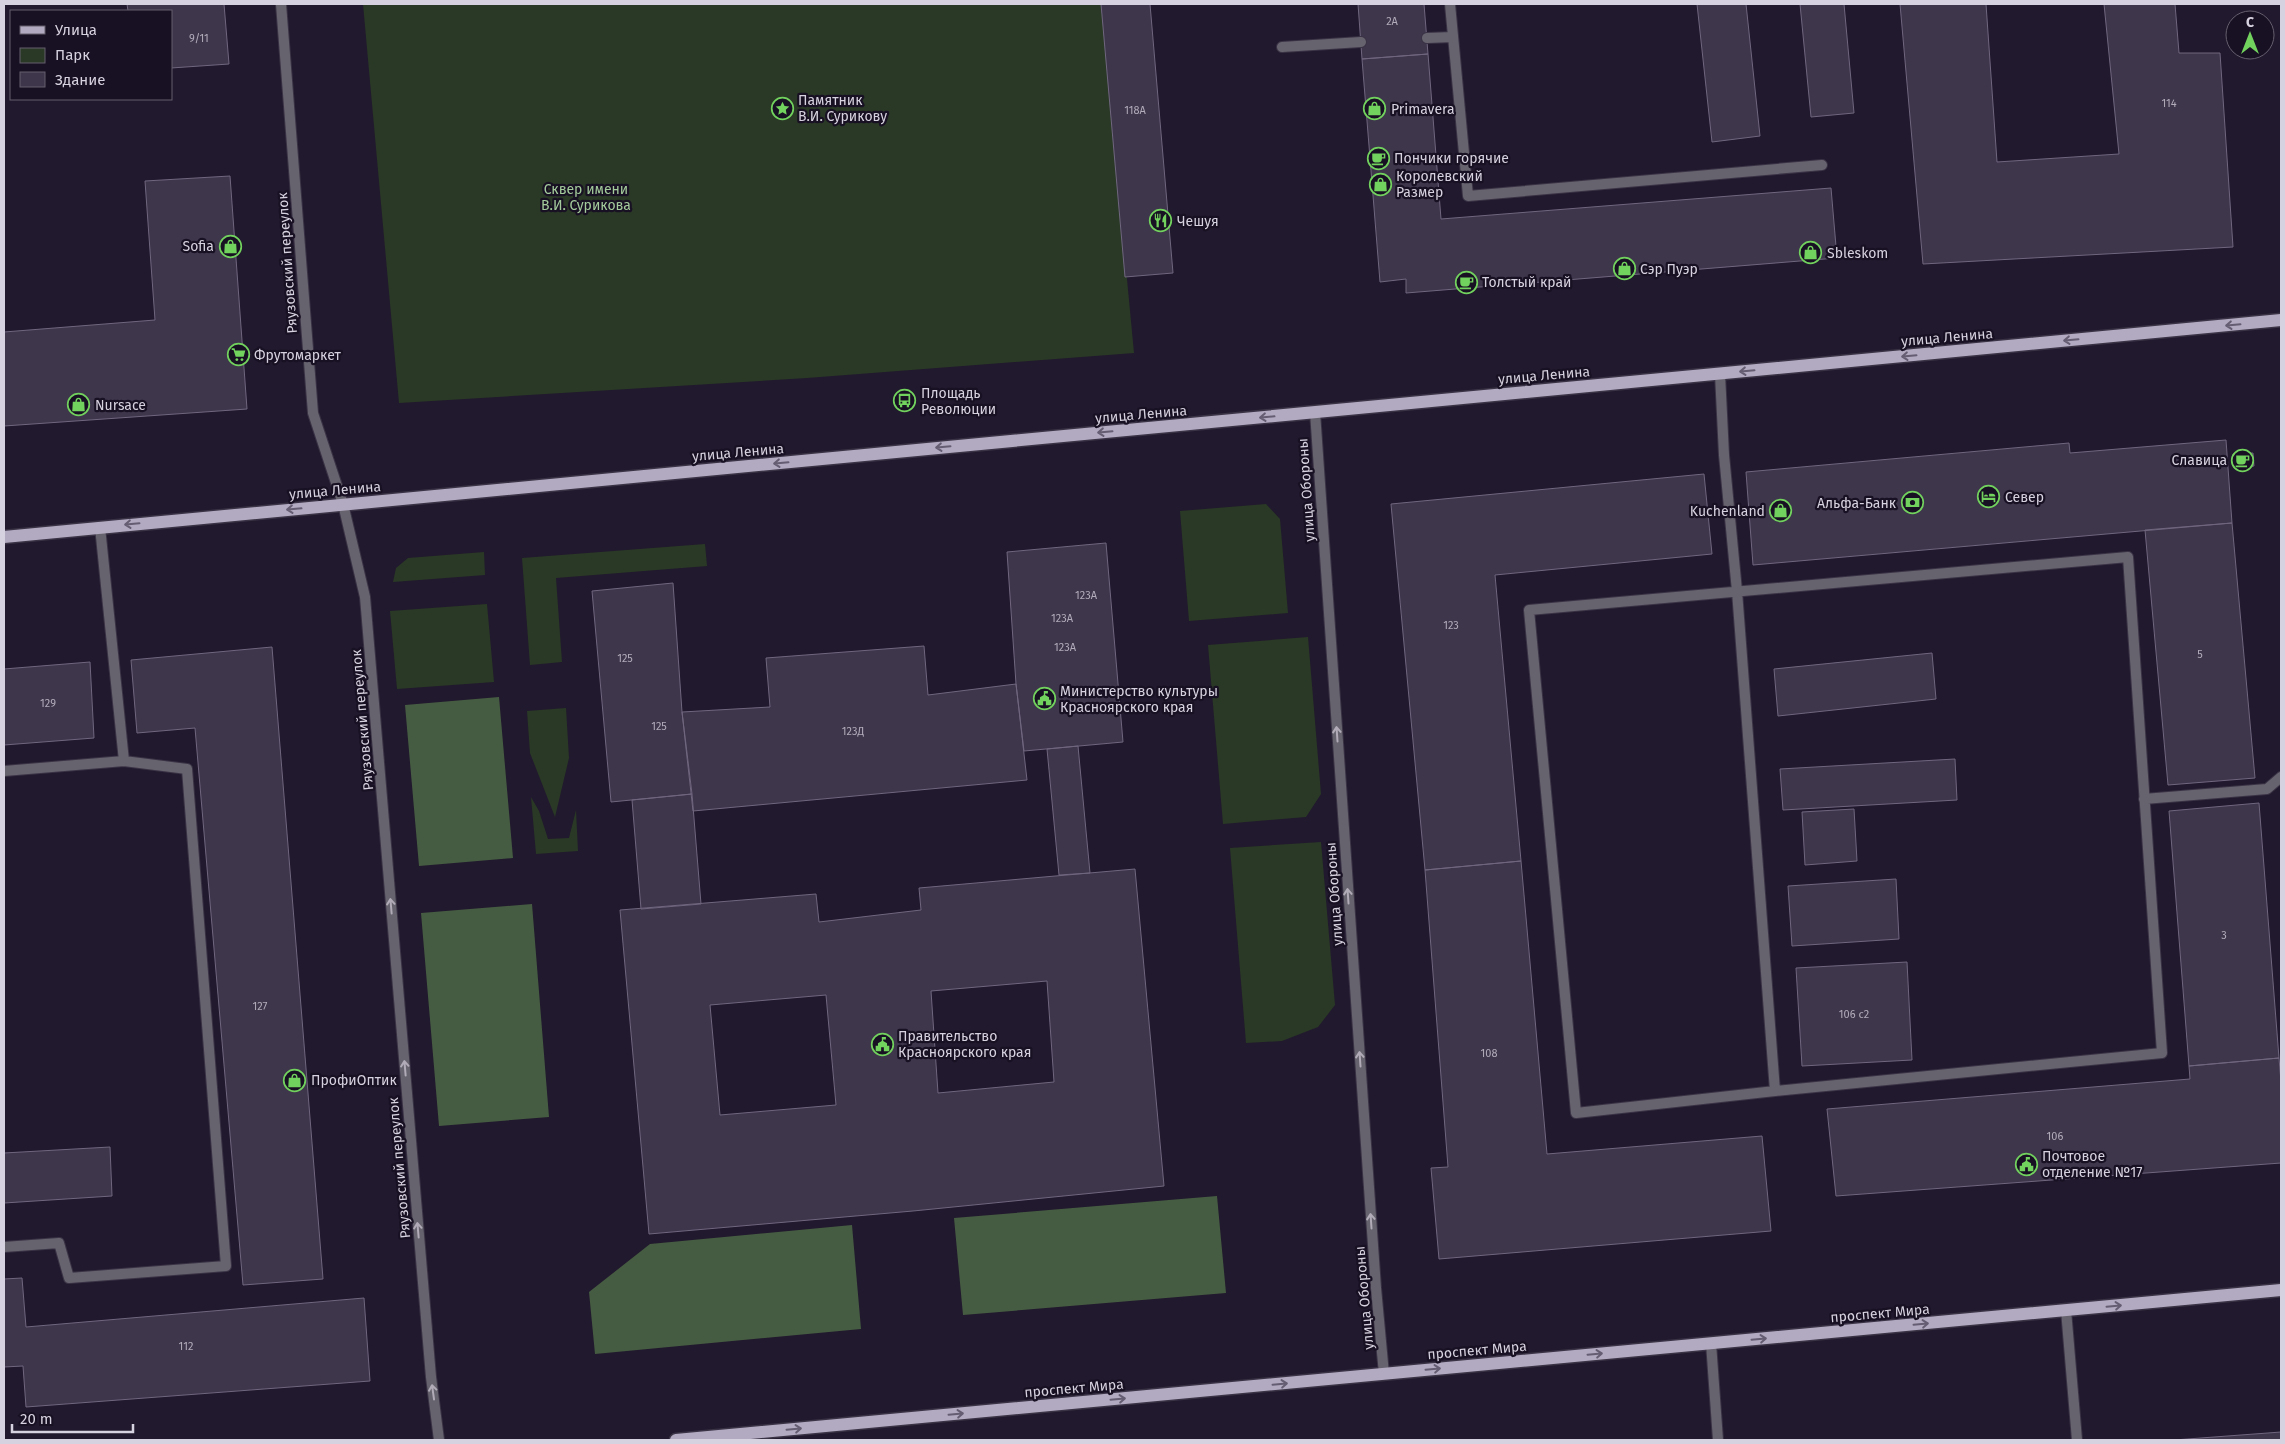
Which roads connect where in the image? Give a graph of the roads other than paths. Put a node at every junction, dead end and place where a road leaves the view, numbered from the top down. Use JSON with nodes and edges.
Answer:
{"nodes":[{"id":1,"x":281,"y":4,"type":"edge"},
{"id":2,"x":1450,"y":4,"type":"edge"},
{"id":3,"x":1453,"y":37,"type":"junction"},
{"id":4,"x":1427,"y":38,"type":"dead end"},
{"id":5,"x":1361,"y":42,"type":"dead end"},
{"id":6,"x":1282,"y":47,"type":"dead end"},
{"id":7,"x":1822,"y":165,"type":"dead end"},
{"id":8,"x":2281,"y":320,"type":"edge"},
{"id":9,"x":1720,"y":374,"type":"junction"},
{"id":10,"x":1315,"y":412,"type":"junction"},
{"id":11,"x":343,"y":504,"type":"junction"},
{"id":12,"x":100,"y":527,"type":"junction"},
{"id":13,"x":4,"y":536,"type":"edge"},
{"id":14,"x":1736,"y":591,"type":"junction"},
{"id":15,"x":124,"y":761,"type":"junction"},
{"id":16,"x":4,"y":771,"type":"edge"},
{"id":17,"x":2281,"y":777,"type":"edge"},
{"id":18,"x":2144,"y":799,"type":"junction"},
{"id":19,"x":1775,"y":1090,"type":"junction"},
{"id":20,"x":4,"y":1247,"type":"edge"},
{"id":21,"x":2281,"y":1290,"type":"edge"},
{"id":22,"x":2066,"y":1310,"type":"junction"},
{"id":23,"x":1711,"y":1344,"type":"junction"},
{"id":24,"x":1384,"y":1374,"type":"junction"},
{"id":25,"x":439,"y":1440,"type":"edge"},
{"id":26,"x":676,"y":1440,"type":"edge"},
{"id":27,"x":1718,"y":1440,"type":"edge"},
{"id":28,"x":2077,"y":1440,"type":"edge"}],
"edges":[{"from":1,"to":11,"type":"street","name":"Ряузовский переулок"},
{"from":2,"to":3,"type":"street"},
{"from":3,"to":4,"type":"street"},
{"from":3,"to":7,"type":"street"},
{"from":5,"to":6,"type":"street"},
{"from":8,"to":9,"type":"main road","name":"улица Ленина","one_way":true},
{"from":9,"to":10,"type":"main road","name":"улица Ленина"},
{"from":9,"to":14,"type":"street"},
{"from":10,"to":11,"type":"main road","name":"улица Ленина","one_way":true},
{"from":24,"to":10,"type":"street","name":"улица Обороны","one_way":true},
{"from":11,"to":12,"type":"main road","name":"улица Ленина","one_way":true},
{"from":25,"to":11,"type":"street","name":"Ряузовский переулок","one_way":true},
{"from":12,"to":13,"type":"main road","name":"улица Ленина"},
{"from":12,"to":15,"type":"street"},
{"from":14,"to":18,"type":"street"},
{"from":14,"to":19,"type":"street"},
{"from":14,"to":19,"type":"street"},
{"from":15,"to":16,"type":"street"},
{"from":15,"to":20,"type":"street"},
{"from":17,"to":18,"type":"street"},
{"from":18,"to":19,"type":"street"},
{"from":22,"to":21,"type":"main road","name":"проспект Мира","one_way":true},
{"from":23,"to":22,"type":"main road","name":"проспект Мира","one_way":true},
{"from":22,"to":28,"type":"street"},
{"from":24,"to":23,"type":"main road","name":"проспект Мира","one_way":true},
{"from":23,"to":27,"type":"street"},
{"from":26,"to":24,"type":"main road","name":"проспект Мира","one_way":true}]}
